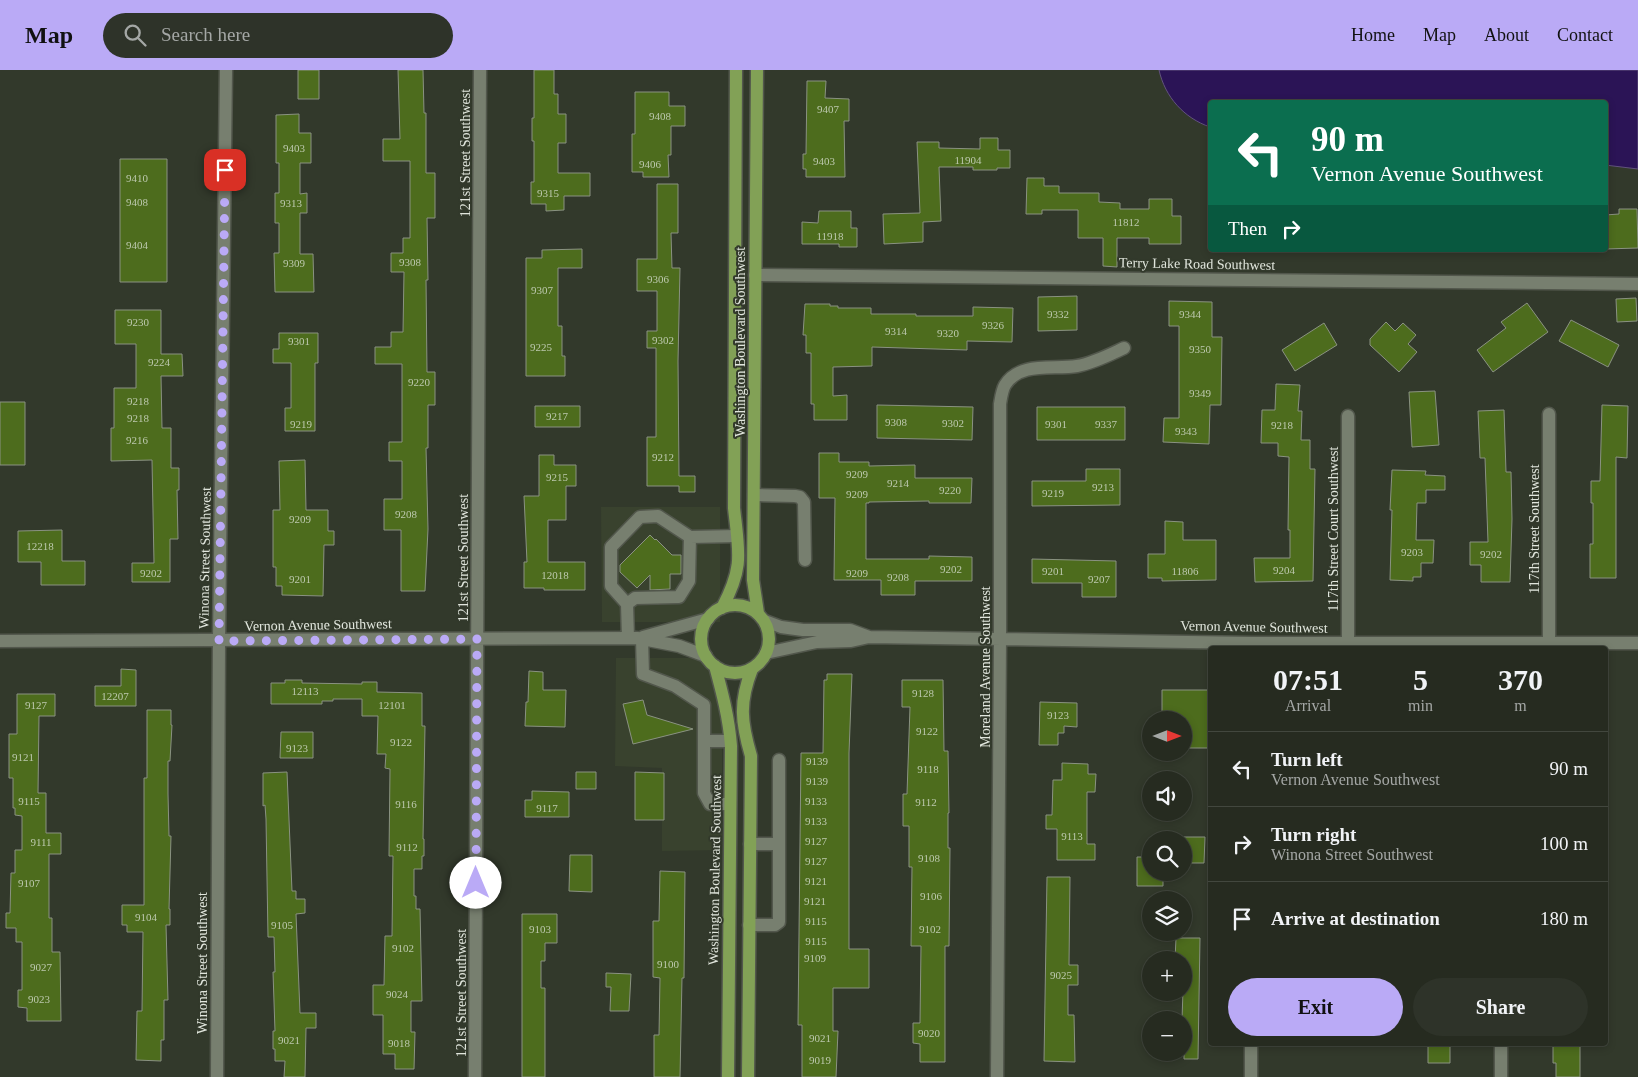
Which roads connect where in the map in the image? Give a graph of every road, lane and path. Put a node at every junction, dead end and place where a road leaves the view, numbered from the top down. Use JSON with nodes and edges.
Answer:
{"nodes":[{"id":1,"x":226,"y":70,"type":"edge"},
{"id":2,"x":480,"y":70,"type":"edge"},
{"id":3,"x":736,"y":70,"type":"edge"},
{"id":4,"x":757,"y":70,"type":"edge"},
{"id":5,"x":755,"y":275,"type":"junction"},
{"id":6,"x":1638,"y":284,"type":"edge"},
{"id":7,"x":1124,"y":348,"type":"dead end"},
{"id":8,"x":1549,"y":414,"type":"dead end"},
{"id":9,"x":1348,"y":416,"type":"dead end"},
{"id":10,"x":754,"y":495,"type":"junction"},
{"id":11,"x":737,"y":536,"type":"junction"},
{"id":12,"x":690,"y":537,"type":"junction"},
{"id":13,"x":805,"y":560,"type":"dead end"},
{"id":14,"x":627,"y":604,"type":"junction"},
{"id":15,"x":722,"y":608,"type":"junction"},
{"id":16,"x":761,"y":617,"type":"junction"},
{"id":17,"x":708,"y":619,"type":"junction"},
{"id":18,"x":869,"y":637,"type":"junction"},
{"id":19,"x":1000,"y":638,"type":"junction"},
{"id":20,"x":477,"y":639,"type":"junction"},
{"id":21,"x":636,"y":639,"type":"junction"},
{"id":22,"x":0,"y":641,"type":"edge"},
{"id":23,"x":219,"y":641,"type":"junction"},
{"id":24,"x":1348,"y":643,"type":"junction"},
{"id":25,"x":1549,"y":643,"type":"junction"},
{"id":26,"x":1638,"y":643,"type":"edge"},
{"id":27,"x":1252,"y":646,"type":"edge"},
{"id":28,"x":1504,"y":646,"type":"edge"},
{"id":29,"x":766,"y":653,"type":"junction"},
{"id":30,"x":710,"y":661,"type":"junction"},
{"id":31,"x":752,"y":669,"type":"junction"},
{"id":32,"x":704,"y":741,"type":"junction"},
{"id":33,"x":730,"y":741,"type":"junction"},
{"id":34,"x":779,"y":760,"type":"dead end"},
{"id":35,"x":730,"y":804,"type":"junction"},
{"id":36,"x":750,"y":844,"type":"junction"},
{"id":37,"x":779,"y":844,"type":"junction"},
{"id":38,"x":749,"y":925,"type":"junction"},
{"id":39,"x":1251,"y":1046,"type":"edge"},
{"id":40,"x":1501,"y":1046,"type":"edge"},
{"id":41,"x":217,"y":1077,"type":"edge"},
{"id":42,"x":475,"y":1077,"type":"edge"},
{"id":43,"x":728,"y":1077,"type":"edge"},
{"id":44,"x":748,"y":1077,"type":"edge"},
{"id":45,"x":997,"y":1077,"type":"edge"},
{"id":46,"x":1251,"y":1077,"type":"edge"},
{"id":47,"x":1501,"y":1077,"type":"edge"}],
"edges":[{"from":1,"to":23,"type":"street","name":"Winona Street Southwest"},
{"from":2,"to":20,"type":"street","name":"121st Street Southwest"},
{"from":3,"to":11,"type":"main road","name":"Washington Boulevard Southwest"},
{"from":4,"to":5,"type":"main road","name":"Washington Boulevard Southwest"},
{"from":5,"to":6,"type":"street","name":"Terry Lake Road Southwest"},
{"from":5,"to":10,"type":"main road","name":"Washington Boulevard Southwest"},
{"from":7,"to":19,"type":"street","name":"Moreland Avenue Southwest"},
{"from":8,"to":25,"type":"street","name":"117th Street Southwest"},
{"from":9,"to":24,"type":"street","name":"117th Street Court Southwest"},
{"from":10,"to":13,"type":"street"},
{"from":10,"to":16,"type":"main road","name":"Washington Boulevard Southwest"},
{"from":11,"to":12,"type":"street"},
{"from":11,"to":15,"type":"main road","name":"Washington Boulevard Southwest"},
{"from":12,"to":14,"type":"street"},
{"from":12,"to":14,"type":"street"},
{"from":14,"to":21,"type":"street"},
{"from":15,"to":16,"type":"main road"},
{"from":15,"to":17,"type":"main road"},
{"from":16,"to":18,"type":"street","name":"Vernon Avenue Southwest"},
{"from":16,"to":29,"type":"main road"},
{"from":17,"to":21,"type":"street","name":"Vernon Avenue Southwest"},
{"from":17,"to":30,"type":"main road"},
{"from":18,"to":19,"type":"street","name":"Vernon Avenue Southwest"},
{"from":18,"to":29,"type":"street","name":"Vernon Avenue Southwest"},
{"from":19,"to":27,"type":"street","name":"Vernon Avenue Southwest"},
{"from":19,"to":45,"type":"street","name":"Moreland Avenue Southwest"},
{"from":20,"to":21,"type":"street","name":"Vernon Avenue Southwest"},
{"from":20,"to":23,"type":"street","name":"Vernon Avenue Southwest"},
{"from":20,"to":42,"type":"street","name":"121st Street Southwest"},
{"from":21,"to":30,"type":"street","name":"Vernon Avenue Southwest"},
{"from":21,"to":32,"type":"street"},
{"from":22,"to":23,"type":"street","name":"Vernon Avenue Southwest"},
{"from":23,"to":41,"type":"street","name":"Winona Street Southwest"},
{"from":24,"to":27,"type":"street","name":"Vernon Avenue Southwest"},
{"from":24,"to":28,"type":"street","name":"Vernon Avenue Southwest"},
{"from":25,"to":26,"type":"street","name":"Vernon Avenue Southwest"},
{"from":25,"to":28,"type":"street","name":"Vernon Avenue Southwest"},
{"from":29,"to":31,"type":"main road"},
{"from":30,"to":31,"type":"main road"},
{"from":30,"to":33,"type":"main road","name":"Washington Boulevard Southwest"},
{"from":31,"to":36,"type":"main road"},
{"from":32,"to":33,"type":"street"},
{"from":32,"to":35,"type":"street"},
{"from":33,"to":35,"type":"main road","name":"Washington Boulevard Southwest"},
{"from":34,"to":37,"type":"street"},
{"from":35,"to":43,"type":"main road","name":"Washington Boulevard Southwest"},
{"from":36,"to":37,"type":"street"},
{"from":36,"to":38,"type":"main road"},
{"from":37,"to":38,"type":"street"},
{"from":38,"to":44,"type":"main road"},
{"from":39,"to":46,"type":"street"},
{"from":40,"to":47,"type":"street"}]}
